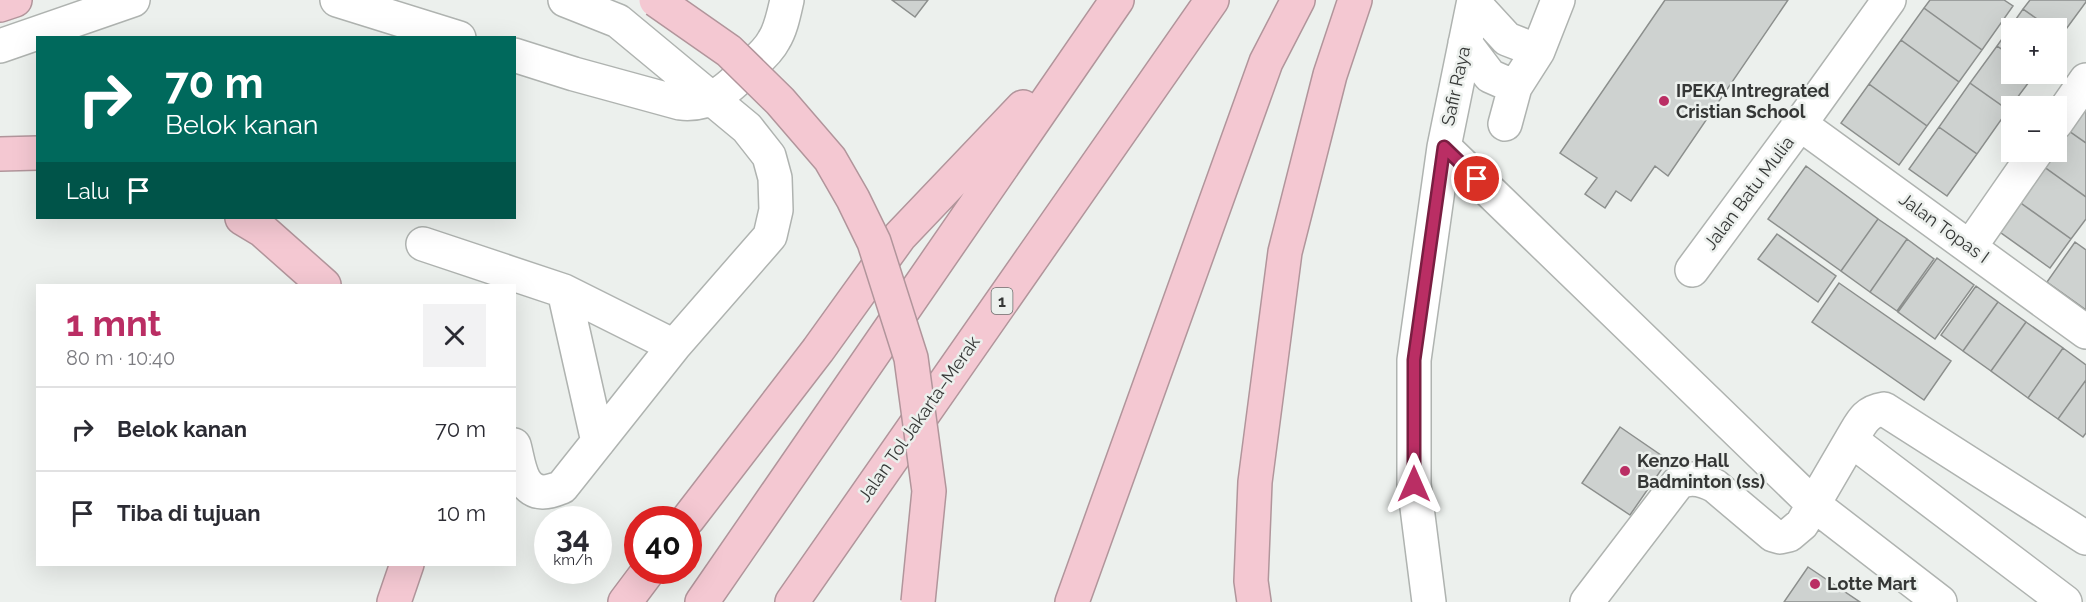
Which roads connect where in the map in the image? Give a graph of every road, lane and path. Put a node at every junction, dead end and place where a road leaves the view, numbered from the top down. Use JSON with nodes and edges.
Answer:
{"nodes":[{"id":1,"x":15,"y":0,"type":"edge"},
{"id":2,"x":133,"y":0,"type":"edge"},
{"id":3,"x":337,"y":0,"type":"edge"},
{"id":4,"x":565,"y":0,"type":"edge"},
{"id":5,"x":656,"y":0,"type":"edge"},
{"id":6,"x":787,"y":0,"type":"edge"},
{"id":7,"x":1117,"y":0,"type":"edge"},
{"id":8,"x":1212,"y":0,"type":"edge"},
{"id":9,"x":1298,"y":0,"type":"edge"},
{"id":10,"x":1355,"y":0,"type":"edge"},
{"id":11,"x":1558,"y":0,"type":"edge"},
{"id":12,"x":1889,"y":0,"type":"edge"},
{"id":13,"x":1474,"y":2,"type":"edge"},
{"id":14,"x":0,"y":5,"type":"edge"},
{"id":15,"x":1094,"y":33,"type":"junction"},
{"id":16,"x":453,"y":36,"type":"edge"},
{"id":17,"x":1465,"y":43,"type":"junction"},
{"id":18,"x":0,"y":46,"type":"edge"},
{"id":19,"x":1538,"y":51,"type":"junction"},
{"id":20,"x":516,"y":56,"type":"edge"},
{"id":21,"x":2086,"y":80,"type":"edge"},
{"id":22,"x":1515,"y":87,"type":"junction"},
{"id":23,"x":712,"y":99,"type":"junction"},
{"id":24,"x":2067,"y":107,"type":"edge"},
{"id":25,"x":1505,"y":124,"type":"dead end"},
{"id":26,"x":1800,"y":124,"type":"junction"},
{"id":27,"x":1444,"y":147,"type":"junction"},
{"id":28,"x":36,"y":153,"type":"edge"},
{"id":29,"x":0,"y":154,"type":"edge"},
{"id":30,"x":2030,"y":162,"type":"edge"},
{"id":31,"x":244,"y":219,"type":"edge"},
{"id":32,"x":423,"y":244,"type":"dead end"},
{"id":33,"x":1970,"y":247,"type":"junction"},
{"id":34,"x":1692,"y":270,"type":"dead end"},
{"id":35,"x":473,"y":273,"type":"edge"},
{"id":36,"x":323,"y":284,"type":"edge"},
{"id":37,"x":564,"y":291,"type":"junction"},
{"id":38,"x":2086,"y":332,"type":"edge"},
{"id":39,"x":674,"y":346,"type":"junction"},
{"id":40,"x":1851,"y":440,"type":"junction"},
{"id":41,"x":598,"y":442,"type":"junction"},
{"id":42,"x":516,"y":453,"type":"edge"},
{"id":43,"x":1813,"y":504,"type":"junction"},
{"id":44,"x":698,"y":506,"type":"edge"},
{"id":45,"x":2086,"y":538,"type":"edge"},
{"id":46,"x":406,"y":566,"type":"edge"},
{"id":47,"x":638,"y":584,"type":"edge"},
{"id":48,"x":394,"y":602,"type":"edge"},
{"id":49,"x":625,"y":602,"type":"edge"},
{"id":50,"x":702,"y":602,"type":"edge"},
{"id":51,"x":792,"y":602,"type":"edge"},
{"id":52,"x":918,"y":602,"type":"edge"},
{"id":53,"x":1072,"y":602,"type":"edge"},
{"id":54,"x":1254,"y":602,"type":"edge"},
{"id":55,"x":1429,"y":602,"type":"edge"},
{"id":56,"x":1587,"y":602,"type":"edge"},
{"id":57,"x":1940,"y":602,"type":"edge"},
{"id":58,"x":2065,"y":602,"type":"edge"}],
"edges":[{"from":1,"to":14,"type":"highway"},
{"from":2,"to":18,"type":"street"},
{"from":3,"to":16,"type":"street"},
{"from":4,"to":23,"type":"street"},
{"from":5,"to":52,"type":"highway","bridge":true},
{"from":6,"to":23,"type":"street"},
{"from":7,"to":15,"type":"highway"},
{"from":8,"to":51,"type":"highway","name":"Jalan Tol Jakarta–Merak","number":"1"},
{"from":9,"to":53,"type":"highway"},
{"from":10,"to":54,"type":"highway"},
{"from":11,"to":19,"type":"street"},
{"from":12,"to":26,"type":"street","name":"Jalan Batu Mulia"},
{"from":13,"to":17,"type":"street","name":"Safir Raya"},
{"from":13,"to":19,"type":"street"},
{"from":15,"to":44,"type":"highway"},
{"from":15,"to":50,"type":"highway"},
{"from":17,"to":22,"type":"street"},
{"from":17,"to":27,"type":"street","name":"Safir Raya"},
{"from":19,"to":22,"type":"street"},
{"from":20,"to":23,"type":"street"},
{"from":21,"to":24,"type":"street"},
{"from":22,"to":25,"type":"street"},
{"from":23,"to":39,"type":"street"},
{"from":26,"to":33,"type":"street","name":"Jalan Topas I"},
{"from":26,"to":34,"type":"street","name":"Jalan Batu Mulia"},
{"from":27,"to":43,"type":"street"},
{"from":27,"to":55,"type":"street","name":"Safir Raya"},
{"from":28,"to":29,"type":"highway"},
{"from":30,"to":33,"type":"street"},
{"from":31,"to":36,"type":"highway"},
{"from":32,"to":35,"type":"street"},
{"from":33,"to":38,"type":"street","name":"Jalan Topas I"},
{"from":35,"to":37,"type":"street"},
{"from":37,"to":39,"type":"street"},
{"from":37,"to":41,"type":"street"},
{"from":39,"to":41,"type":"street"},
{"from":40,"to":43,"type":"street"},
{"from":40,"to":45,"type":"street"},
{"from":40,"to":58,"type":"street"},
{"from":41,"to":42,"type":"street"},
{"from":43,"to":56,"type":"street"},
{"from":43,"to":57,"type":"street"},
{"from":46,"to":48,"type":"highway"},
{"from":47,"to":49,"type":"highway"}]}
